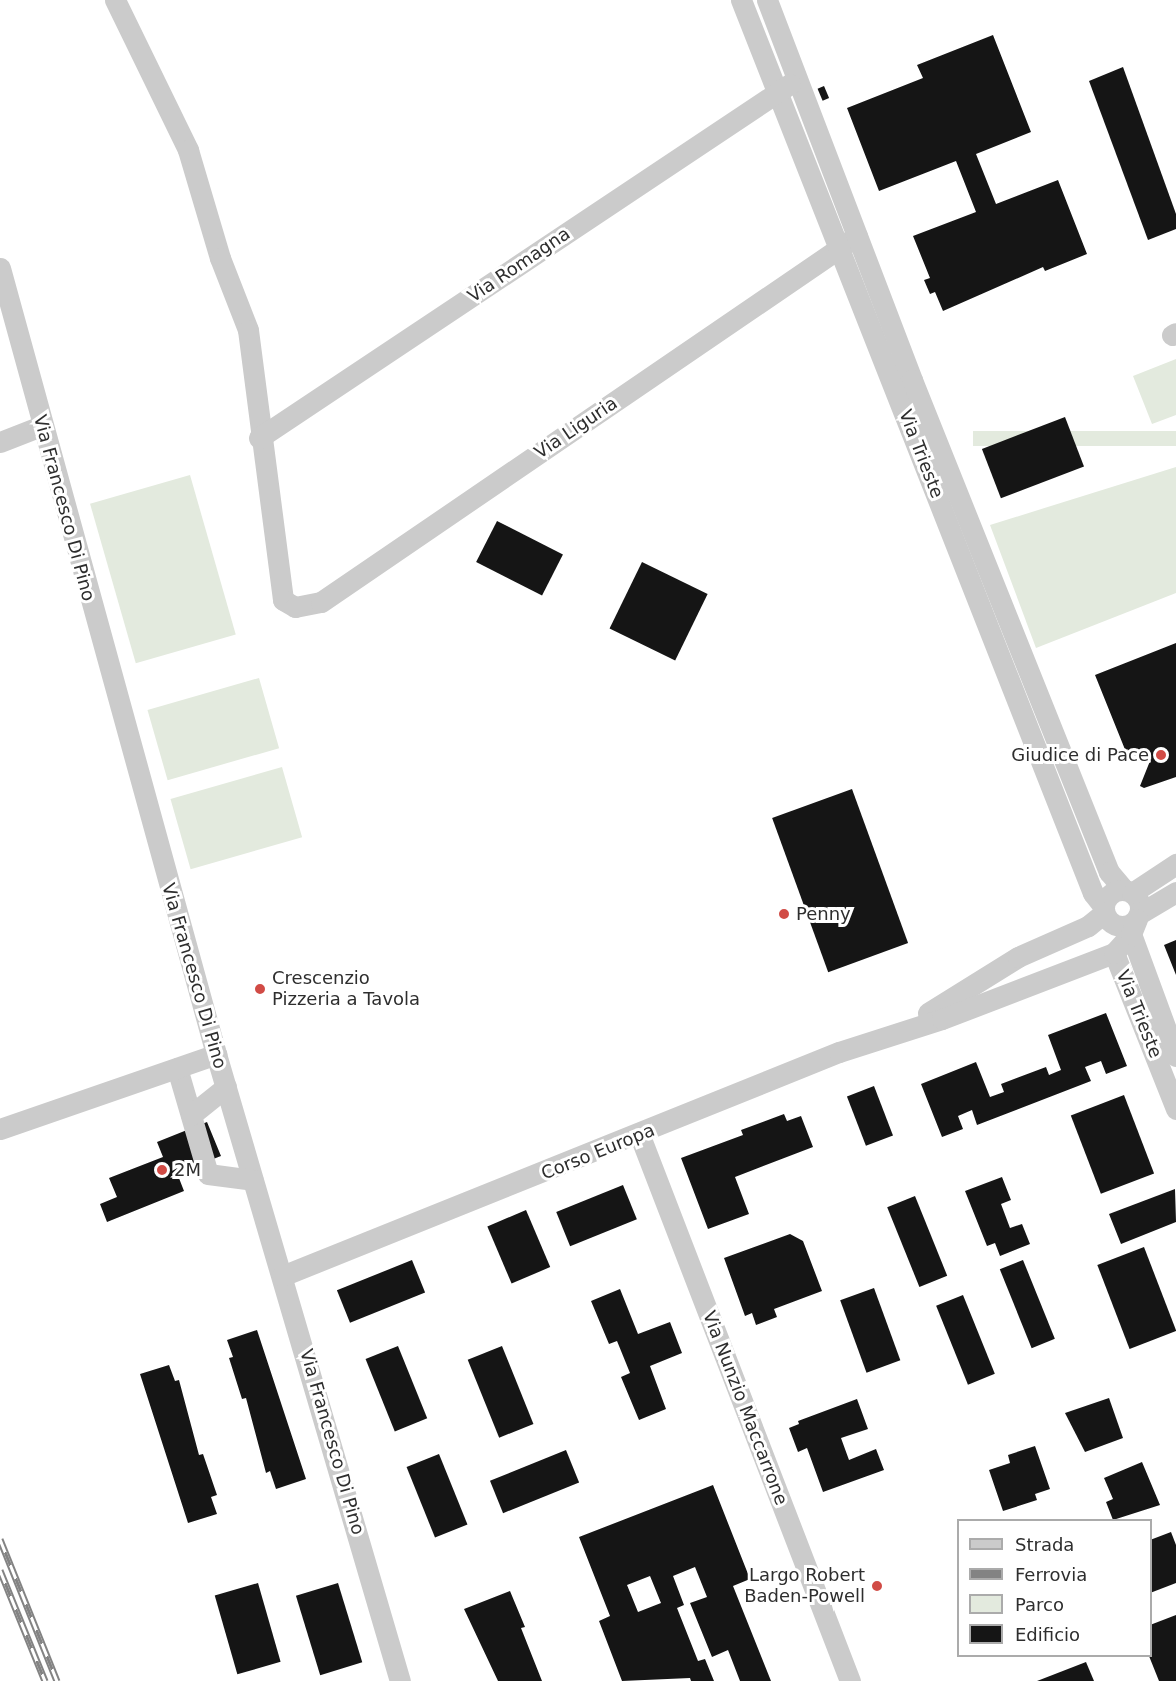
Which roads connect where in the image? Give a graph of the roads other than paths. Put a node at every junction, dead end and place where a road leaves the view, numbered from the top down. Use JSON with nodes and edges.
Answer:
{"nodes":[{"id":1,"x":115,"y":0,"type":"edge"},
{"id":2,"x":741,"y":0,"type":"edge"},
{"id":3,"x":767,"y":0,"type":"edge"},
{"id":4,"x":797,"y":79,"type":"junction"},
{"id":5,"x":778,"y":91,"type":"junction"},
{"id":6,"x":848,"y":242,"type":"junction"},
{"id":7,"x":0,"y":268,"type":"edge"},
{"id":8,"x":41,"y":426,"type":"junction"},
{"id":9,"x":259,"y":438,"type":"junction"},
{"id":10,"x":0,"y":442,"type":"edge"},
{"id":11,"x":1176,"y":864,"type":"edge"},
{"id":12,"x":1128,"y":891,"type":"junction"},
{"id":13,"x":1176,"y":892,"type":"edge"},
{"id":14,"x":1104,"y":910,"type":"junction"},
{"id":15,"x":1136,"y":922,"type":"junction"},
{"id":16,"x":1057,"y":940,"type":"junction"},
{"id":17,"x":1114,"y":953,"type":"junction"},
{"id":18,"x":1072,"y":969,"type":"junction"},
{"id":19,"x":874,"y":1040,"type":"junction"},
{"id":20,"x":216,"y":1054,"type":"junction"},
{"id":21,"x":1176,"y":1056,"type":"edge"},
{"id":22,"x":177,"y":1068,"type":"junction"},
{"id":23,"x":226,"y":1087,"type":"junction"},
{"id":24,"x":1176,"y":1108,"type":"edge"},
{"id":25,"x":191,"y":1115,"type":"junction"},
{"id":26,"x":0,"y":1129,"type":"edge"},
{"id":27,"x":640,"y":1136,"type":"junction"},
{"id":28,"x":254,"y":1180,"type":"junction"},
{"id":29,"x":282,"y":1276,"type":"junction"},
{"id":30,"x":400,"y":1681,"type":"edge"},
{"id":31,"x":850,"y":1681,"type":"edge"}],
"edges":[{"from":1,"to":9,"type":"street"},
{"from":2,"to":5,"type":"street","name":"Via Trieste"},
{"from":3,"to":4,"type":"street","name":"Via Trieste"},
{"from":4,"to":5,"type":"street","name":"Via Romagna"},
{"from":4,"to":6,"type":"street","name":"Via Trieste"},
{"from":5,"to":6,"type":"street","name":"Via Trieste"},
{"from":5,"to":9,"type":"street","name":"Via Romagna"},
{"from":6,"to":9,"type":"street","name":"Via Liguria"},
{"from":6,"to":12,"type":"street","name":"Via Trieste"},
{"from":6,"to":14,"type":"street","name":"Via Trieste"},
{"from":7,"to":8,"type":"street","name":"Via Francesco Di Pino"},
{"from":8,"to":10,"type":"street"},
{"from":8,"to":20,"type":"street","name":"Via Francesco Di Pino"},
{"from":11,"to":12,"type":"street"},
{"from":12,"to":14,"type":"street"},
{"from":12,"to":15,"type":"street"},
{"from":13,"to":15,"type":"street"},
{"from":14,"to":15,"type":"street"},
{"from":14,"to":16,"type":"street"},
{"from":15,"to":17,"type":"street"},
{"from":15,"to":21,"type":"street","name":"Via Trieste"},
{"from":16,"to":18,"type":"street"},
{"from":16,"to":19,"type":"street"},
{"from":17,"to":18,"type":"street"},
{"from":17,"to":24,"type":"street","name":"Via Trieste"},
{"from":18,"to":19,"type":"street"},
{"from":19,"to":27,"type":"street","name":"Corso Europa"},
{"from":20,"to":22,"type":"street"},
{"from":20,"to":23,"type":"street","name":"Via Francesco Di Pino"},
{"from":22,"to":25,"type":"street"},
{"from":22,"to":26,"type":"street"},
{"from":23,"to":25,"type":"street"},
{"from":23,"to":28,"type":"street","name":"Via Francesco Di Pino"},
{"from":25,"to":28,"type":"street"},
{"from":27,"to":29,"type":"street","name":"Corso Europa"},
{"from":27,"to":31,"type":"street","name":"Via Nunzio Maccarrone"},
{"from":28,"to":29,"type":"street","name":"Via Francesco Di Pino"},
{"from":29,"to":30,"type":"street","name":"Via Francesco Di Pino"}]}
